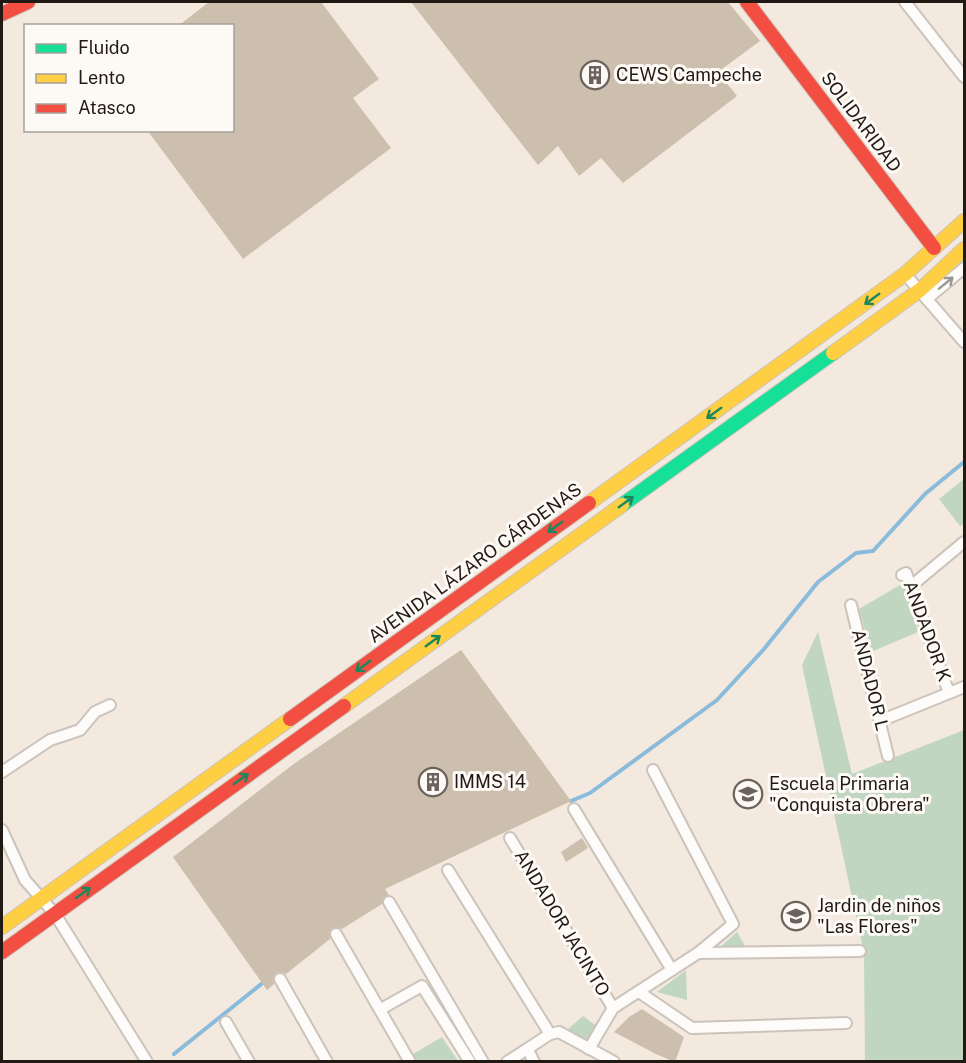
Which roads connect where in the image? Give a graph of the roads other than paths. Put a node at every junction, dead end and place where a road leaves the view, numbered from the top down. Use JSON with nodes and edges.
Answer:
{"nodes":[{"id":1,"x":28,"y":2,"type":"edge"},
{"id":2,"x":747,"y":2,"type":"edge"},
{"id":3,"x":905,"y":2,"type":"edge"},
{"id":4,"x":2,"y":14,"type":"edge"},
{"id":5,"x":964,"y":77,"type":"edge"},
{"id":6,"x":964,"y":221,"type":"edge"},
{"id":7,"x":934,"y":249,"type":"junction"},
{"id":8,"x":964,"y":249,"type":"edge"},
{"id":9,"x":948,"y":264,"type":"junction"},
{"id":10,"x":964,"y":268,"type":"edge"},
{"id":11,"x":905,"y":274,"type":"junction"},
{"id":12,"x":923,"y":294,"type":"junction"},
{"id":13,"x":964,"y":342,"type":"edge"},
{"id":14,"x":964,"y":542,"type":"edge"},
{"id":15,"x":902,"y":575,"type":"dead end"},
{"id":16,"x":910,"y":587,"type":"junction"},
{"id":17,"x":851,"y":605,"type":"dead end"},
{"id":18,"x":393,"y":645,"type":"junction"},
{"id":19,"x":406,"y":661,"type":"junction"},
{"id":20,"x":964,"y":687,"type":"edge"},
{"id":21,"x":949,"y":693,"type":"junction"},
{"id":22,"x":110,"y":705,"type":"dead end"},
{"id":23,"x":300,"y":712,"type":"junction"},
{"id":24,"x":880,"y":721,"type":"junction"},
{"id":25,"x":312,"y":728,"type":"junction"},
{"id":26,"x":888,"y":756,"type":"dead end"},
{"id":27,"x":653,"y":770,"type":"dead end"},
{"id":28,"x":2,"y":772,"type":"edge"},
{"id":29,"x":574,"y":808,"type":"dead end"},
{"id":30,"x":2,"y":830,"type":"edge"},
{"id":31,"x":510,"y":838,"type":"dead end"},
{"id":32,"x":448,"y":870,"type":"dead end"},
{"id":33,"x":42,"y":898,"type":"junction"},
{"id":34,"x":389,"y":902,"type":"dead end"},
{"id":35,"x":55,"y":914,"type":"junction"},
{"id":36,"x":2,"y":927,"type":"edge"},
{"id":37,"x":336,"y":934,"type":"dead end"},
{"id":38,"x":860,"y":951,"type":"dead end"},
{"id":39,"x":2,"y":952,"type":"edge"},
{"id":40,"x":698,"y":953,"type":"junction"},
{"id":41,"x":672,"y":970,"type":"junction"},
{"id":42,"x":280,"y":979,"type":"dead end"},
{"id":43,"x":639,"y":992,"type":"junction"},
{"id":44,"x":613,"y":1008,"type":"junction"},
{"id":45,"x":381,"y":1009,"type":"junction"},
{"id":46,"x":226,"y":1022,"type":"dead end"},
{"id":47,"x":846,"y":1023,"type":"dead end"},
{"id":48,"x":549,"y":1034,"type":"junction"},
{"id":49,"x":589,"y":1049,"type":"junction"},
{"id":50,"x":528,"y":1050,"type":"junction"},
{"id":51,"x":147,"y":1062,"type":"edge"},
{"id":52,"x":249,"y":1062,"type":"edge"},
{"id":53,"x":327,"y":1062,"type":"edge"},
{"id":54,"x":410,"y":1062,"type":"edge"},
{"id":55,"x":470,"y":1062,"type":"edge"},
{"id":56,"x":483,"y":1062,"type":"edge"},
{"id":57,"x":507,"y":1062,"type":"edge"},
{"id":58,"x":534,"y":1062,"type":"edge"},
{"id":59,"x":615,"y":1062,"type":"edge"}],
"edges":[{"from":1,"to":4,"type":"main road"},
{"from":2,"to":7,"type":"main road","name":"SOLIDARIDAD"},
{"from":3,"to":5,"type":"street"},
{"from":6,"to":7,"type":"main road","name":"AVENIDA LÁZARO CÁRDENAS"},
{"from":7,"to":9,"type":"street","name":"SOLIDARIDAD"},
{"from":7,"to":11,"type":"main road","name":"AVENIDA LÁZARO CÁRDENAS"},
{"from":8,"to":9,"type":"main road"},
{"from":9,"to":12,"type":"main road"},
{"from":12,"to":10,"type":"street","one_way":true},
{"from":11,"to":12,"type":"street"},
{"from":11,"to":18,"type":"main road","name":"AVENIDA LÁZARO CÁRDENAS","one_way":true},
{"from":12,"to":13,"type":"street"},
{"from":19,"to":12,"type":"main road","one_way":true},
{"from":14,"to":16,"type":"street"},
{"from":15,"to":16,"type":"street","name":"ANDADOR K"},
{"from":16,"to":21,"type":"street","name":"ANDADOR K"},
{"from":17,"to":24,"type":"street","name":"ANDADOR L"},
{"from":18,"to":19,"type":"main road"},
{"from":18,"to":23,"type":"main road","name":"AVENIDA LÁZARO CÁRDENAS","one_way":true},
{"from":19,"to":25,"type":"main road"},
{"from":20,"to":21,"type":"street"},
{"from":21,"to":24,"type":"street"},
{"from":22,"to":28,"type":"street"},
{"from":23,"to":25,"type":"main road"},
{"from":23,"to":33,"type":"main road","name":"AVENIDA LÁZARO CÁRDENAS"},
{"from":24,"to":26,"type":"street","name":"ANDADOR L"},
{"from":35,"to":25,"type":"main road","one_way":true},
{"from":27,"to":40,"type":"street"},
{"from":29,"to":41,"type":"street"},
{"from":30,"to":33,"type":"street"},
{"from":31,"to":44,"type":"street","name":"ANDADOR JACINTO"},
{"from":32,"to":48,"type":"street"},
{"from":33,"to":35,"type":"street"},
{"from":33,"to":36,"type":"main road","name":"AVENIDA LÁZARO CÁRDENAS"},
{"from":34,"to":56,"type":"street"},
{"from":35,"to":39,"type":"main road"},
{"from":35,"to":51,"type":"street"},
{"from":37,"to":45,"type":"street"},
{"from":38,"to":40,"type":"street"},
{"from":40,"to":41,"type":"street"},
{"from":41,"to":43,"type":"street"},
{"from":42,"to":53,"type":"street"},
{"from":43,"to":44,"type":"street"},
{"from":43,"to":47,"type":"street"},
{"from":44,"to":49,"type":"street"},
{"from":45,"to":54,"type":"street"},
{"from":45,"to":55,"type":"street"},
{"from":46,"to":52,"type":"street"},
{"from":48,"to":49,"type":"street"},
{"from":48,"to":50,"type":"street"},
{"from":49,"to":59,"type":"street"},
{"from":50,"to":57,"type":"street"},
{"from":50,"to":58,"type":"street"}]}
